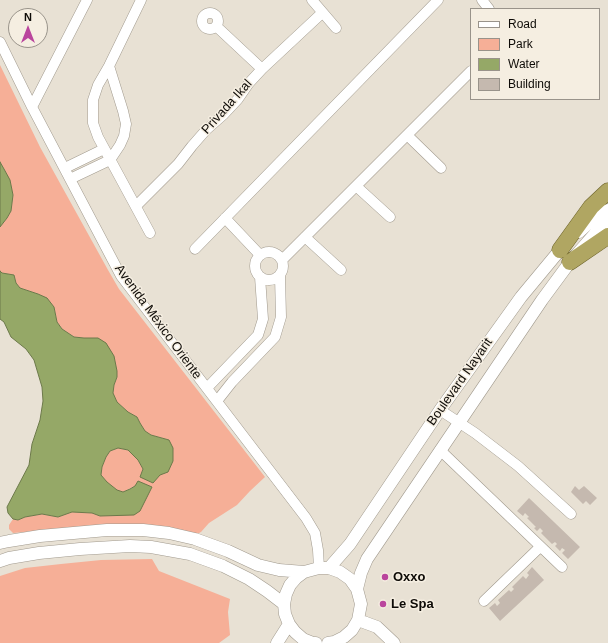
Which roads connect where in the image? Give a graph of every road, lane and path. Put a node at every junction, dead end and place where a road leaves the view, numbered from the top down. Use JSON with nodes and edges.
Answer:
{"nodes":[{"id":1,"x":87,"y":0,"type":"edge"},
{"id":2,"x":141,"y":0,"type":"edge"},
{"id":3,"x":312,"y":0,"type":"edge"},
{"id":4,"x":438,"y":0,"type":"edge"},
{"id":5,"x":482,"y":0,"type":"edge"},
{"id":6,"x":488,"y":8,"type":"edge"},
{"id":7,"x":322,"y":13,"type":"junction"},
{"id":8,"x":216,"y":26,"type":"dead end"},
{"id":9,"x":336,"y":28,"type":"dead end"},
{"id":10,"x":0,"y":42,"type":"edge"},
{"id":11,"x":109,"y":66,"type":"junction"},
{"id":12,"x":262,"y":69,"type":"junction"},
{"id":13,"x":470,"y":72,"type":"edge"},
{"id":14,"x":32,"y":107,"type":"junction"},
{"id":15,"x":407,"y":135,"type":"junction"},
{"id":16,"x":104,"y":149,"type":"junction"},
{"id":17,"x":110,"y":160,"type":"junction"},
{"id":18,"x":64,"y":168,"type":"junction"},
{"id":19,"x":441,"y":168,"type":"dead end"},
{"id":20,"x":70,"y":179,"type":"junction"},
{"id":21,"x":356,"y":186,"type":"junction"},
{"id":22,"x":608,"y":191,"type":"edge"},
{"id":23,"x":136,"y":206,"type":"junction"},
{"id":24,"x":608,"y":210,"type":"edge"},
{"id":25,"x":390,"y":217,"type":"dead end"},
{"id":26,"x":225,"y":218,"type":"junction"},
{"id":27,"x":608,"y":219,"type":"edge"},
{"id":28,"x":150,"y":233,"type":"dead end"},
{"id":29,"x":608,"y":236,"type":"edge"},
{"id":30,"x":305,"y":237,"type":"junction"},
{"id":31,"x":196,"y":249,"type":"dead end"},
{"id":32,"x":260,"y":255,"type":"junction"},
{"id":33,"x":565,"y":256,"type":"junction"},
{"id":34,"x":282,"y":260,"type":"junction"},
{"id":35,"x":341,"y":270,"type":"dead end"},
{"id":36,"x":280,"y":276,"type":"junction"},
{"id":37,"x":260,"y":277,"type":"junction"},
{"id":38,"x":207,"y":388,"type":"junction"},
{"id":39,"x":217,"y":401,"type":"junction"},
{"id":40,"x":440,"y":410,"type":"junction"},
{"id":41,"x":459,"y":423,"type":"junction"},
{"id":42,"x":440,"y":450,"type":"junction"},
{"id":43,"x":571,"y":514,"type":"dead end"},
{"id":44,"x":195,"y":539,"type":"junction"},
{"id":45,"x":0,"y":543,"type":"edge"},
{"id":46,"x":540,"y":547,"type":"junction"},
{"id":47,"x":190,"y":554,"type":"junction"},
{"id":48,"x":0,"y":561,"type":"edge"},
{"id":49,"x":324,"y":568,"type":"junction"},
{"id":50,"x":562,"y":568,"type":"dead end"},
{"id":51,"x":304,"y":572,"type":"junction"},
{"id":52,"x":357,"y":589,"type":"junction"},
{"id":53,"x":484,"y":600,"type":"dead end"},
{"id":54,"x":284,"y":604,"type":"junction"},
{"id":55,"x":358,"y":620,"type":"junction"},
{"id":56,"x":289,"y":624,"type":"junction"},
{"id":57,"x":277,"y":643,"type":"edge"},
{"id":58,"x":316,"y":643,"type":"edge"},
{"id":59,"x":328,"y":643,"type":"edge"},
{"id":60,"x":394,"y":643,"type":"edge"}],
"edges":[{"from":1,"to":14,"type":"street"},
{"from":2,"to":11,"type":"street"},
{"from":3,"to":7,"type":"street"},
{"from":4,"to":26,"type":"street"},
{"from":5,"to":6,"type":"street"},
{"from":7,"to":9,"type":"street"},
{"from":7,"to":12,"type":"street","name":"Privada Ikal"},
{"from":8,"to":12,"type":"street"},
{"from":10,"to":14,"type":"street","name":"Avenida México Oriente"},
{"from":11,"to":16,"type":"street"},
{"from":11,"to":17,"type":"street"},
{"from":12,"to":23,"type":"street","name":"Privada Ikal"},
{"from":13,"to":15,"type":"street"},
{"from":14,"to":18,"type":"street","name":"Avenida México Oriente"},
{"from":15,"to":19,"type":"street"},
{"from":15,"to":21,"type":"street"},
{"from":16,"to":17,"type":"street"},
{"from":16,"to":18,"type":"street"},
{"from":17,"to":20,"type":"street"},
{"from":17,"to":23,"type":"street"},
{"from":18,"to":20,"type":"street","name":"Avenida México Oriente"},
{"from":20,"to":38,"type":"street","name":"Avenida México Oriente"},
{"from":21,"to":25,"type":"street"},
{"from":21,"to":30,"type":"street"},
{"from":22,"to":33,"type":"highway"},
{"from":23,"to":28,"type":"street"},
{"from":24,"to":33,"type":"street","name":"Boulevard Nayarit"},
{"from":26,"to":31,"type":"street"},
{"from":26,"to":32,"type":"street"},
{"from":27,"to":33,"type":"street","name":"Boulevard Nayarit"},
{"from":29,"to":33,"type":"highway"},
{"from":30,"to":34,"type":"street"},
{"from":30,"to":35,"type":"street"},
{"from":32,"to":34,"type":"street"},
{"from":32,"to":37,"type":"street"},
{"from":33,"to":40,"type":"street","name":"Boulevard Nayarit"},
{"from":33,"to":41,"type":"street","name":"Boulevard Nayarit"},
{"from":34,"to":36,"type":"street"},
{"from":36,"to":37,"type":"street"},
{"from":36,"to":39,"type":"street"},
{"from":37,"to":38,"type":"street"},
{"from":38,"to":39,"type":"street","name":"Avenida México Oriente"},
{"from":39,"to":49,"type":"street","name":"Avenida México Oriente"},
{"from":40,"to":41,"type":"street"},
{"from":40,"to":49,"type":"street","name":"Boulevard Nayarit"},
{"from":41,"to":42,"type":"street","name":"Boulevard Nayarit"},
{"from":41,"to":43,"type":"street"},
{"from":42,"to":46,"type":"street"},
{"from":42,"to":52,"type":"street","name":"Boulevard Nayarit"},
{"from":44,"to":45,"type":"street"},
{"from":44,"to":47,"type":"street"},
{"from":44,"to":51,"type":"street"},
{"from":46,"to":50,"type":"street"},
{"from":46,"to":53,"type":"street"},
{"from":47,"to":48,"type":"street"},
{"from":47,"to":54,"type":"street"},
{"from":49,"to":51,"type":"street"},
{"from":49,"to":52,"type":"street"},
{"from":51,"to":54,"type":"street"},
{"from":52,"to":55,"type":"street"},
{"from":54,"to":56,"type":"street"},
{"from":55,"to":59,"type":"street"},
{"from":55,"to":60,"type":"street"},
{"from":56,"to":57,"type":"street"},
{"from":56,"to":58,"type":"street"}]}
